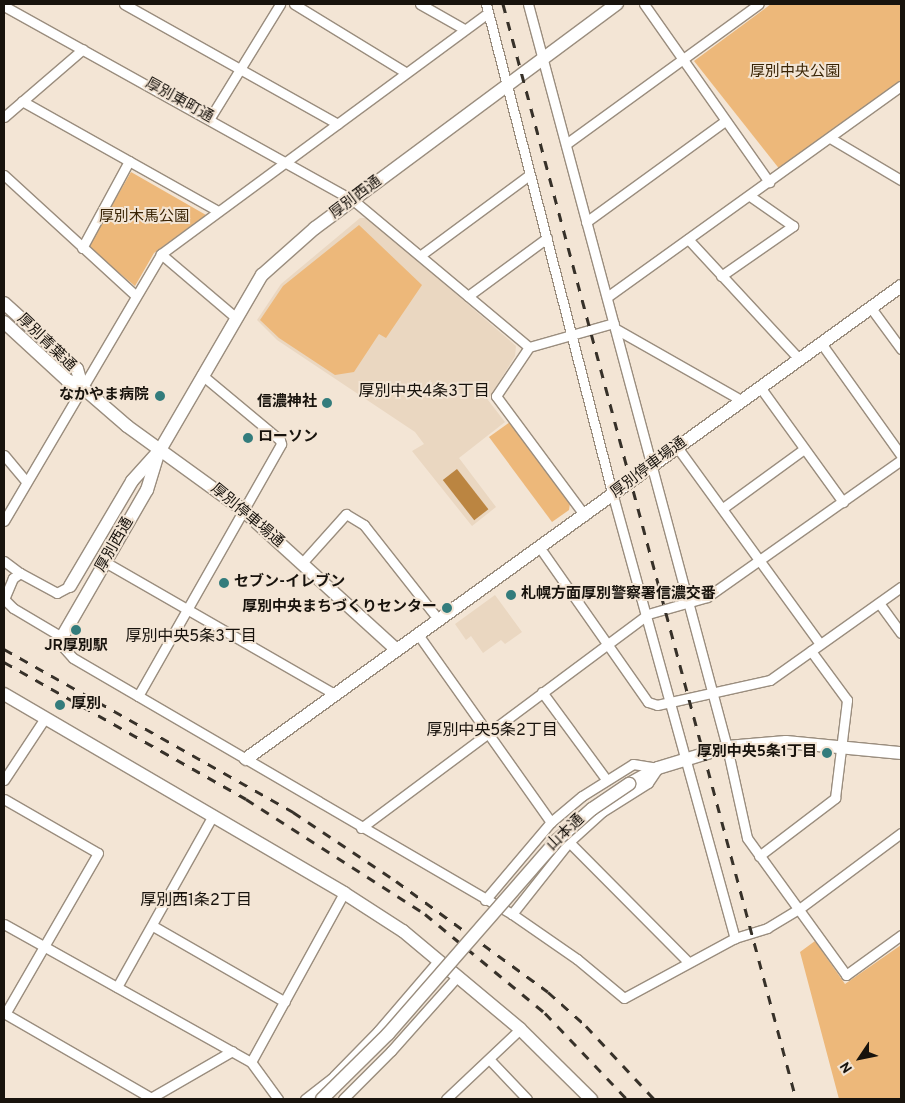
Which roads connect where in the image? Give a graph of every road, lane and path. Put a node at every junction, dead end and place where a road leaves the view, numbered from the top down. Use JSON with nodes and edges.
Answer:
{"nodes":[{"id":1,"x":124,"y":4,"type":"edge"},
{"id":2,"x":280,"y":4,"type":"edge"},
{"id":3,"x":294,"y":4,"type":"edge"},
{"id":4,"x":420,"y":4,"type":"edge"},
{"id":5,"x":528,"y":4,"type":"edge"},
{"id":6,"x":616,"y":4,"type":"edge"},
{"id":7,"x":644,"y":4,"type":"edge"},
{"id":8,"x":759,"y":4,"type":"edge"},
{"id":9,"x":4,"y":6,"type":"edge"},
{"id":10,"x":487,"y":8,"type":"edge"},
{"id":11,"x":464,"y":30,"type":"junction"},
{"id":12,"x":83,"y":49,"type":"junction"},
{"id":13,"x":543,"y":58,"type":"junction"},
{"id":14,"x":683,"y":60,"type":"junction"},
{"id":15,"x":241,"y":69,"type":"junction"},
{"id":16,"x":405,"y":72,"type":"junction"},
{"id":17,"x":506,"y":85,"type":"junction"},
{"id":18,"x":901,"y":86,"type":"edge"},
{"id":19,"x":897,"y":94,"type":"edge"},
{"id":20,"x":22,"y":101,"type":"junction"},
{"id":21,"x":4,"y":117,"type":"edge"},
{"id":22,"x":210,"y":118,"type":"junction"},
{"id":23,"x":725,"y":121,"type":"junction"},
{"id":24,"x":338,"y":124,"type":"junction"},
{"id":25,"x":830,"y":138,"type":"junction"},
{"id":26,"x":566,"y":144,"type":"junction"},
{"id":27,"x":129,"y":161,"type":"junction"},
{"id":28,"x":287,"y":161,"type":"junction"},
{"id":29,"x":4,"y":175,"type":"edge"},
{"id":30,"x":529,"y":175,"type":"junction"},
{"id":31,"x":901,"y":180,"type":"edge"},
{"id":32,"x":769,"y":182,"type":"junction"},
{"id":33,"x":750,"y":196,"type":"junction"},
{"id":34,"x":353,"y":200,"type":"junction"},
{"id":35,"x":218,"y":211,"type":"junction"},
{"id":36,"x":586,"y":222,"type":"junction"},
{"id":37,"x":547,"y":238,"type":"junction"},
{"id":38,"x":688,"y":239,"type":"junction"},
{"id":39,"x":82,"y":248,"type":"junction"},
{"id":40,"x":161,"y":254,"type":"junction"},
{"id":41,"x":421,"y":255,"type":"junction"},
{"id":42,"x":721,"y":276,"type":"junction"},
{"id":43,"x":901,"y":286,"type":"edge"},
{"id":44,"x":136,"y":296,"type":"junction"},
{"id":45,"x":468,"y":296,"type":"junction"},
{"id":46,"x":607,"y":298,"type":"junction"},
{"id":47,"x":4,"y":303,"type":"edge"},
{"id":48,"x":871,"y":308,"type":"junction"},
{"id":49,"x":235,"y":316,"type":"junction"},
{"id":50,"x":4,"y":322,"type":"edge"},
{"id":51,"x":615,"y":326,"type":"junction"},
{"id":52,"x":574,"y":335,"type":"junction"},
{"id":53,"x":821,"y":344,"type":"junction"},
{"id":54,"x":529,"y":348,"type":"junction"},
{"id":55,"x":901,"y":349,"type":"edge"},
{"id":56,"x":799,"y":359,"type":"junction"},
{"id":57,"x":202,"y":375,"type":"junction"},
{"id":58,"x":82,"y":387,"type":"junction"},
{"id":59,"x":760,"y":387,"type":"junction"},
{"id":60,"x":742,"y":400,"type":"junction"},
{"id":61,"x":678,"y":447,"type":"junction"},
{"id":62,"x":804,"y":449,"type":"junction"},
{"id":63,"x":160,"y":450,"type":"junction"},
{"id":64,"x":4,"y":455,"type":"edge"},
{"id":65,"x":901,"y":455,"type":"edge"},
{"id":66,"x":901,"y":460,"type":"edge"},
{"id":67,"x":652,"y":467,"type":"junction"},
{"id":68,"x":26,"y":482,"type":"junction"},
{"id":69,"x":613,"y":496,"type":"junction"},
{"id":70,"x":844,"y":502,"type":"junction"},
{"id":71,"x":7,"y":507,"type":"edge"},
{"id":72,"x":723,"y":508,"type":"junction"},
{"id":73,"x":243,"y":510,"type":"junction"},
{"id":74,"x":585,"y":516,"type":"junction"},
{"id":75,"x":4,"y":521,"type":"edge"},
{"id":76,"x":540,"y":548,"type":"junction"},
{"id":77,"x":759,"y":560,"type":"junction"},
{"id":78,"x":4,"y":561,"type":"edge"},
{"id":79,"x":106,"y":562,"type":"junction"},
{"id":80,"x":302,"y":564,"type":"junction"},
{"id":81,"x":20,"y":573,"type":"junction"},
{"id":82,"x":70,"y":586,"type":"joint"},
{"id":83,"x":901,"y":587,"type":"edge"},
{"id":84,"x":688,"y":603,"type":"junction"},
{"id":85,"x":879,"y":603,"type":"junction"},
{"id":86,"x":187,"y":609,"type":"junction"},
{"id":87,"x":648,"y":614,"type":"junction"},
{"id":88,"x":438,"y":619,"type":"junction"},
{"id":89,"x":901,"y":633,"type":"edge"},
{"id":90,"x":418,"y":634,"type":"junction"},
{"id":91,"x":62,"y":637,"type":"junction"},
{"id":92,"x":609,"y":643,"type":"junction"},
{"id":93,"x":820,"y":644,"type":"junction"},
{"id":94,"x":396,"y":649,"type":"junction"},
{"id":95,"x":811,"y":651,"type":"junction"},
{"id":96,"x":542,"y":692,"type":"junction"},
{"id":97,"x":712,"y":692,"type":"junction"},
{"id":98,"x":4,"y":694,"type":"edge"},
{"id":99,"x":335,"y":694,"type":"junction"},
{"id":100,"x":138,"y":696,"type":"junction"},
{"id":101,"x":672,"y":703,"type":"junction"},
{"id":102,"x":45,"y":718,"type":"junction"},
{"id":103,"x":488,"y":733,"type":"junction"},
{"id":104,"x":842,"y":745,"type":"junction"},
{"id":105,"x":727,"y":747,"type":"junction"},
{"id":106,"x":901,"y":753,"type":"edge"},
{"id":107,"x":246,"y":758,"type":"junction"},
{"id":108,"x":686,"y":758,"type":"junction"},
{"id":109,"x":658,"y":768,"type":"junction"},
{"id":110,"x":606,"y":779,"type":"junction"},
{"id":111,"x":4,"y":780,"type":"edge"},
{"id":112,"x":4,"y":799,"type":"edge"},
{"id":113,"x":213,"y":815,"type":"junction"},
{"id":114,"x":551,"y":822,"type":"junction"},
{"id":115,"x":362,"y":828,"type":"junction"},
{"id":116,"x":901,"y":834,"type":"edge"},
{"id":117,"x":569,"y":842,"type":"junction"},
{"id":118,"x":759,"y":856,"type":"junction"},
{"id":119,"x":344,"y":893,"type":"junction"},
{"id":120,"x":485,"y":900,"type":"junction"},
{"id":121,"x":799,"y":909,"type":"junction"},
{"id":122,"x":512,"y":914,"type":"junction"},
{"id":123,"x":4,"y":924,"type":"edge"},
{"id":124,"x":153,"y":926,"type":"junction"},
{"id":125,"x":901,"y":935,"type":"edge"},
{"id":126,"x":734,"y":938,"type":"junction"},
{"id":127,"x":44,"y":946,"type":"junction"},
{"id":128,"x":438,"y":961,"type":"junction"},
{"id":129,"x":688,"y":962,"type":"junction"},
{"id":130,"x":457,"y":977,"type":"junction"},
{"id":131,"x":117,"y":987,"type":"junction"},
{"id":132,"x":286,"y":1002,"type":"junction"},
{"id":133,"x":4,"y":1014,"type":"edge"},
{"id":134,"x":520,"y":1029,"type":"junction"},
{"id":135,"x":232,"y":1051,"type":"junction"},
{"id":136,"x":489,"y":1059,"type":"junction"},
{"id":137,"x":251,"y":1062,"type":"junction"},
{"id":138,"x":150,"y":1098,"type":"edge"},
{"id":139,"x":278,"y":1099,"type":"edge"},
{"id":140,"x":305,"y":1099,"type":"edge"},
{"id":141,"x":322,"y":1099,"type":"edge"},
{"id":142,"x":343,"y":1099,"type":"edge"},
{"id":143,"x":446,"y":1099,"type":"edge"},
{"id":144,"x":526,"y":1099,"type":"edge"},
{"id":145,"x":591,"y":1099,"type":"edge"}],
"edges":[{"from":1,"to":15,"type":"street"},
{"from":2,"to":15,"type":"street"},
{"from":3,"to":16,"type":"street"},
{"from":4,"to":11,"type":"street"},
{"from":5,"to":13,"type":"street"},
{"from":6,"to":13,"type":"street","name":"厚別西通"},
{"from":7,"to":14,"type":"street"},
{"from":8,"to":14,"type":"street"},
{"from":9,"to":12,"type":"street","name":"厚別東町通"},
{"from":10,"to":11,"type":"street"},
{"from":10,"to":17,"type":"street"},
{"from":11,"to":16,"type":"street"},
{"from":12,"to":20,"type":"street"},
{"from":12,"to":22,"type":"street","name":"厚別東町通"},
{"from":13,"to":17,"type":"street","name":"厚別西通"},
{"from":13,"to":26,"type":"street"},
{"from":14,"to":23,"type":"street"},
{"from":14,"to":26,"type":"street"},
{"from":15,"to":22,"type":"street"},
{"from":15,"to":24,"type":"street"},
{"from":16,"to":24,"type":"street"},
{"from":17,"to":30,"type":"street"},
{"from":17,"to":34,"type":"street","name":"厚別西通"},
{"from":18,"to":19,"type":"street"},
{"from":19,"to":25,"type":"street"},
{"from":20,"to":21,"type":"street"},
{"from":20,"to":27,"type":"street"},
{"from":22,"to":28,"type":"street","name":"厚別東町通"},
{"from":23,"to":32,"type":"street"},
{"from":23,"to":36,"type":"street"},
{"from":24,"to":28,"type":"street"},
{"from":25,"to":31,"type":"street"},
{"from":25,"to":32,"type":"street"},
{"from":26,"to":36,"type":"street"},
{"from":27,"to":35,"type":"street"},
{"from":27,"to":39,"type":"street"},
{"from":28,"to":34,"type":"street","name":"厚別東町通"},
{"from":28,"to":35,"type":"street"},
{"from":29,"to":39,"type":"street"},
{"from":30,"to":37,"type":"street"},
{"from":30,"to":41,"type":"street"},
{"from":32,"to":33,"type":"street"},
{"from":33,"to":38,"type":"street"},
{"from":33,"to":42,"type":"street"},
{"from":34,"to":41,"type":"street","name":"厚別東町通"},
{"from":34,"to":49,"type":"street","name":"厚別西通"},
{"from":35,"to":40,"type":"street"},
{"from":36,"to":46,"type":"street"},
{"from":37,"to":45,"type":"street"},
{"from":37,"to":52,"type":"street"},
{"from":38,"to":42,"type":"street"},
{"from":38,"to":46,"type":"street"},
{"from":39,"to":44,"type":"street"},
{"from":40,"to":44,"type":"street"},
{"from":40,"to":49,"type":"street"},
{"from":41,"to":45,"type":"street","name":"厚別東町通"},
{"from":42,"to":56,"type":"street"},
{"from":43,"to":48,"type":"street","name":"厚別停車場通"},
{"from":44,"to":58,"type":"street"},
{"from":45,"to":54,"type":"street","name":"厚別東町通"},
{"from":46,"to":51,"type":"street"},
{"from":47,"to":58,"type":"street","name":"厚別青葉通"},
{"from":48,"to":53,"type":"street","name":"厚別停車場通"},
{"from":48,"to":55,"type":"street"},
{"from":49,"to":57,"type":"street","name":"厚別西通"},
{"from":50,"to":58,"type":"street","name":"厚別青葉通"},
{"from":51,"to":52,"type":"street"},
{"from":51,"to":60,"type":"street"},
{"from":51,"to":67,"type":"street"},
{"from":52,"to":54,"type":"street"},
{"from":52,"to":69,"type":"street"},
{"from":53,"to":56,"type":"street","name":"厚別停車場通"},
{"from":53,"to":65,"type":"street"},
{"from":54,"to":74,"type":"street"},
{"from":56,"to":59,"type":"street","name":"厚別停車場通"},
{"from":57,"to":63,"type":"street","name":"厚別西通"},
{"from":57,"to":73,"type":"street"},
{"from":58,"to":63,"type":"street","name":"厚別青葉通"},
{"from":58,"to":68,"type":"street"},
{"from":59,"to":60,"type":"street","name":"厚別停車場通"},
{"from":59,"to":62,"type":"street"},
{"from":60,"to":61,"type":"street","name":"厚別停車場通"},
{"from":61,"to":67,"type":"street","name":"厚別停車場通"},
{"from":61,"to":72,"type":"street"},
{"from":62,"to":70,"type":"street"},
{"from":62,"to":72,"type":"street"},
{"from":63,"to":73,"type":"street","name":"厚別停車場通"},
{"from":63,"to":79,"type":"street","name":"厚別西通"},
{"from":63,"to":82,"type":"street","name":"厚別西通"},
{"from":64,"to":68,"type":"street"},
{"from":66,"to":70,"type":"street"},
{"from":67,"to":69,"type":"street","name":"厚別停車場通"},
{"from":67,"to":84,"type":"street"},
{"from":68,"to":71,"type":"street"},
{"from":69,"to":74,"type":"street","name":"厚別停車場通"},
{"from":69,"to":87,"type":"street"},
{"from":70,"to":77,"type":"street"},
{"from":71,"to":75,"type":"street"},
{"from":72,"to":77,"type":"street"},
{"from":73,"to":80,"type":"street","name":"厚別停車場通"},
{"from":73,"to":86,"type":"street"},
{"from":74,"to":76,"type":"street","name":"厚別停車場通"},
{"from":76,"to":88,"type":"street","name":"厚別停車場通"},
{"from":76,"to":92,"type":"street"},
{"from":77,"to":84,"type":"street"},
{"from":77,"to":93,"type":"street"},
{"from":78,"to":81,"type":"street"},
{"from":79,"to":86,"type":"street"},
{"from":79,"to":91,"type":"street","name":"厚別西通"},
{"from":80,"to":88,"type":"street"},
{"from":80,"to":94,"type":"street","name":"厚別停車場通"},
{"from":81,"to":82,"type":"street"},
{"from":81,"to":91,"type":"street"},
{"from":83,"to":85,"type":"street"},
{"from":84,"to":87,"type":"street"},
{"from":84,"to":97,"type":"street"},
{"from":85,"to":89,"type":"street"},
{"from":85,"to":93,"type":"street"},
{"from":86,"to":99,"type":"street"},
{"from":86,"to":100,"type":"street"},
{"from":87,"to":92,"type":"street"},
{"from":87,"to":101,"type":"street"},
{"from":88,"to":90,"type":"street","name":"厚別停車場通"},
{"from":90,"to":94,"type":"street","name":"厚別停車場通"},
{"from":90,"to":103,"type":"street"},
{"from":91,"to":100,"type":"street"},
{"from":92,"to":96,"type":"street"},
{"from":92,"to":101,"type":"street"},
{"from":93,"to":95,"type":"street"},
{"from":94,"to":99,"type":"street","name":"厚別停車場通"},
{"from":95,"to":97,"type":"street"},
{"from":95,"to":104,"type":"street"},
{"from":96,"to":103,"type":"street"},
{"from":96,"to":110,"type":"street"},
{"from":97,"to":101,"type":"street"},
{"from":97,"to":105,"type":"street"},
{"from":98,"to":102,"type":"street"},
{"from":99,"to":107,"type":"street","name":"厚別停車場通"},
{"from":100,"to":107,"type":"street"},
{"from":101,"to":108,"type":"street"},
{"from":102,"to":111,"type":"street"},
{"from":102,"to":113,"type":"street"},
{"from":103,"to":114,"type":"street"},
{"from":103,"to":115,"type":"street"},
{"from":104,"to":105,"type":"street","name":"山本通"},
{"from":104,"to":106,"type":"street","name":"山本通"},
{"from":104,"to":118,"type":"street"},
{"from":105,"to":108,"type":"street","name":"山本通"},
{"from":105,"to":118,"type":"street"},
{"from":107,"to":115,"type":"street"},
{"from":108,"to":109,"type":"street","name":"山本通"},
{"from":108,"to":126,"type":"street"},
{"from":109,"to":110,"type":"street"},
{"from":109,"to":117,"type":"street"},
{"from":109,"to":141,"type":"street","name":"山本通","bridge":true},
{"from":110,"to":114,"type":"street"},
{"from":112,"to":127,"type":"street"},
{"from":113,"to":119,"type":"street"},
{"from":113,"to":124,"type":"street"},
{"from":114,"to":120,"type":"street"},
{"from":115,"to":120,"type":"street"},
{"from":116,"to":121,"type":"street"},
{"from":117,"to":122,"type":"street"},
{"from":117,"to":129,"type":"street"},
{"from":118,"to":121,"type":"street"},
{"from":119,"to":128,"type":"street"},
{"from":119,"to":132,"type":"street"},
{"from":120,"to":122,"type":"street"},
{"from":121,"to":125,"type":"street"},
{"from":121,"to":126,"type":"street"},
{"from":122,"to":129,"type":"street"},
{"from":123,"to":127,"type":"street"},
{"from":124,"to":131,"type":"street"},
{"from":124,"to":132,"type":"street"},
{"from":126,"to":129,"type":"street"},
{"from":127,"to":131,"type":"street"},
{"from":127,"to":133,"type":"street"},
{"from":128,"to":130,"type":"street"},
{"from":128,"to":140,"type":"street"},
{"from":130,"to":134,"type":"street"},
{"from":130,"to":142,"type":"street"},
{"from":131,"to":135,"type":"street"},
{"from":132,"to":137,"type":"street"},
{"from":133,"to":138,"type":"street"},
{"from":134,"to":136,"type":"street"},
{"from":134,"to":145,"type":"street"},
{"from":135,"to":137,"type":"street"},
{"from":135,"to":138,"type":"street"},
{"from":136,"to":143,"type":"street"},
{"from":136,"to":144,"type":"street"},
{"from":137,"to":139,"type":"street"}]}
